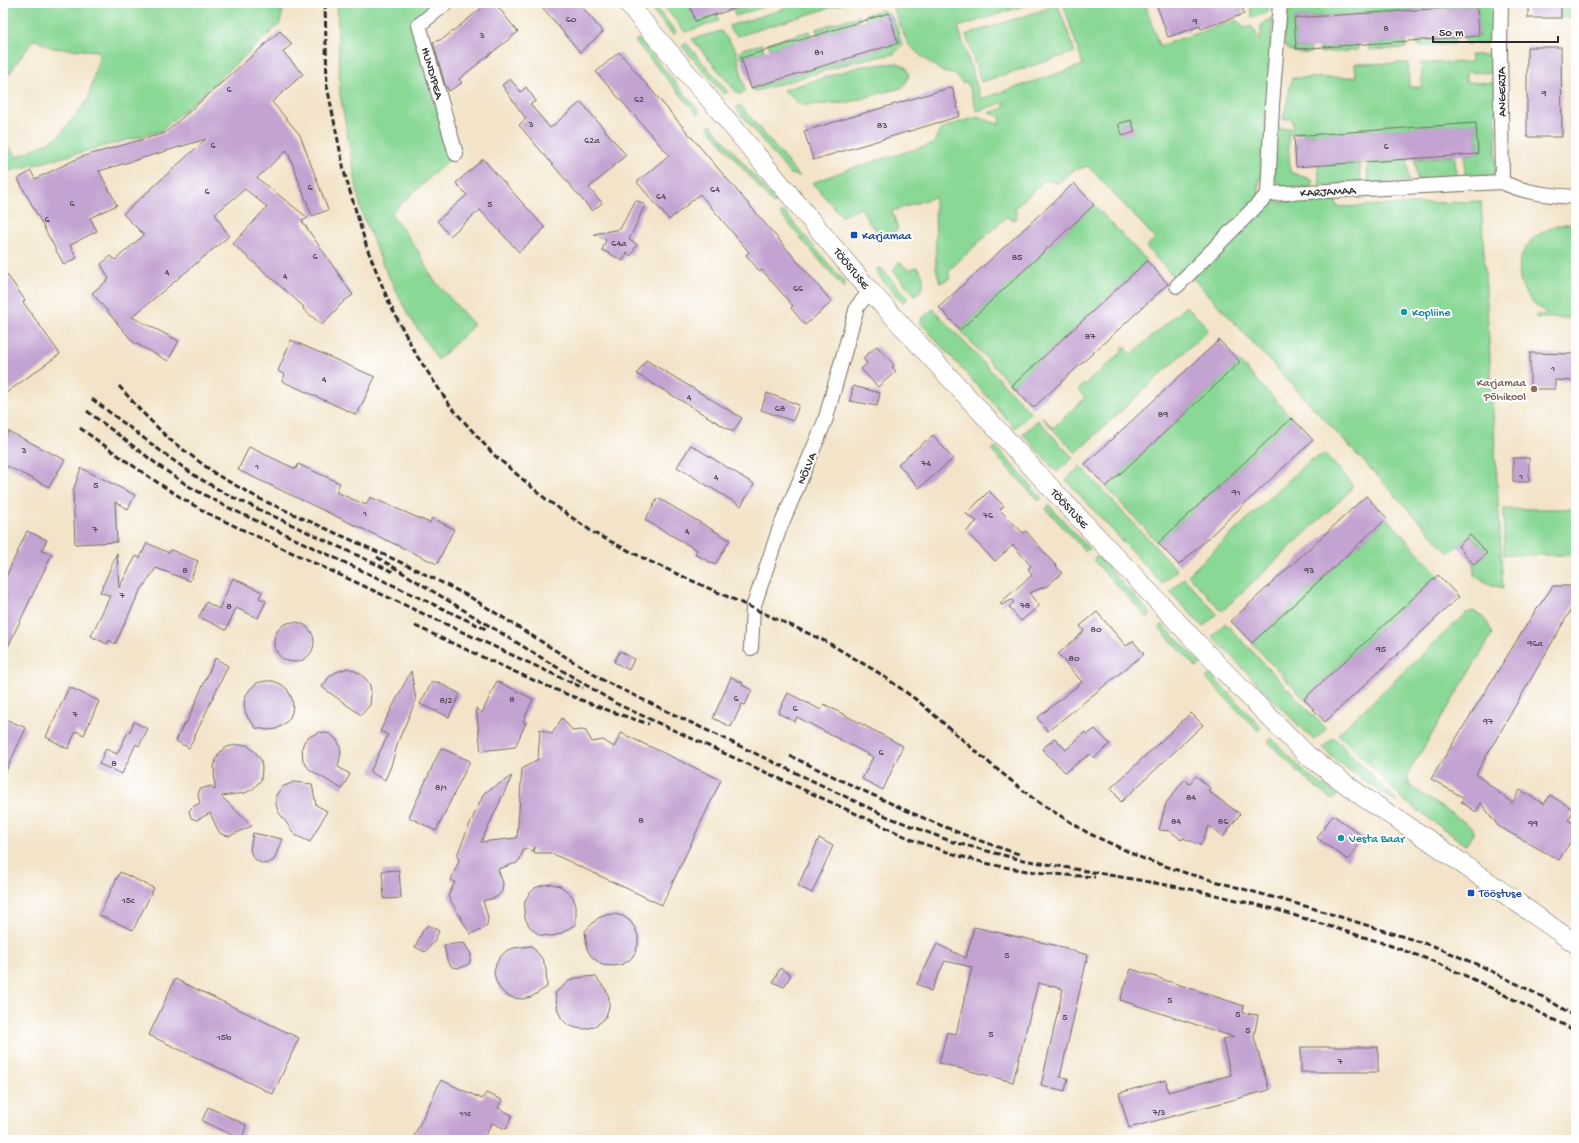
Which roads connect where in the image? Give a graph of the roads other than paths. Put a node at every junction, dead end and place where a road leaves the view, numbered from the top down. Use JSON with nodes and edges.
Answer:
{"nodes":[{"id":1,"x":446,"y":3,"type":"edge"},
{"id":2,"x":627,"y":3,"type":"edge"},
{"id":3,"x":1280,"y":3,"type":"edge"},
{"id":4,"x":1500,"y":3,"type":"edge"},
{"id":5,"x":456,"y":154,"type":"dead end"},
{"id":6,"x":1502,"y":182,"type":"junction"},
{"id":7,"x":1268,"y":194,"type":"junction"},
{"id":8,"x":1576,"y":196,"type":"edge"},
{"id":9,"x":1177,"y":286,"type":"dead end"},
{"id":10,"x":870,"y":291,"type":"junction"},
{"id":11,"x":752,"y":648,"type":"dead end"},
{"id":12,"x":1576,"y":944,"type":"edge"}],
"edges":[{"from":1,"to":5,"type":"street","name":"HUNDIPEA"},
{"from":2,"to":10,"type":"street","name":"TÖÖSTUSE"},
{"from":3,"to":7,"type":"street"},
{"from":4,"to":6,"type":"street","name":"ANGERJA"},
{"from":6,"to":7,"type":"street","name":"KARJAMAA"},
{"from":6,"to":8,"type":"street","name":"KARJAMAA"},
{"from":7,"to":9,"type":"street"},
{"from":10,"to":11,"type":"street","name":"NÕLVA"},
{"from":10,"to":12,"type":"street","name":"TÖÖSTUSE"}]}
